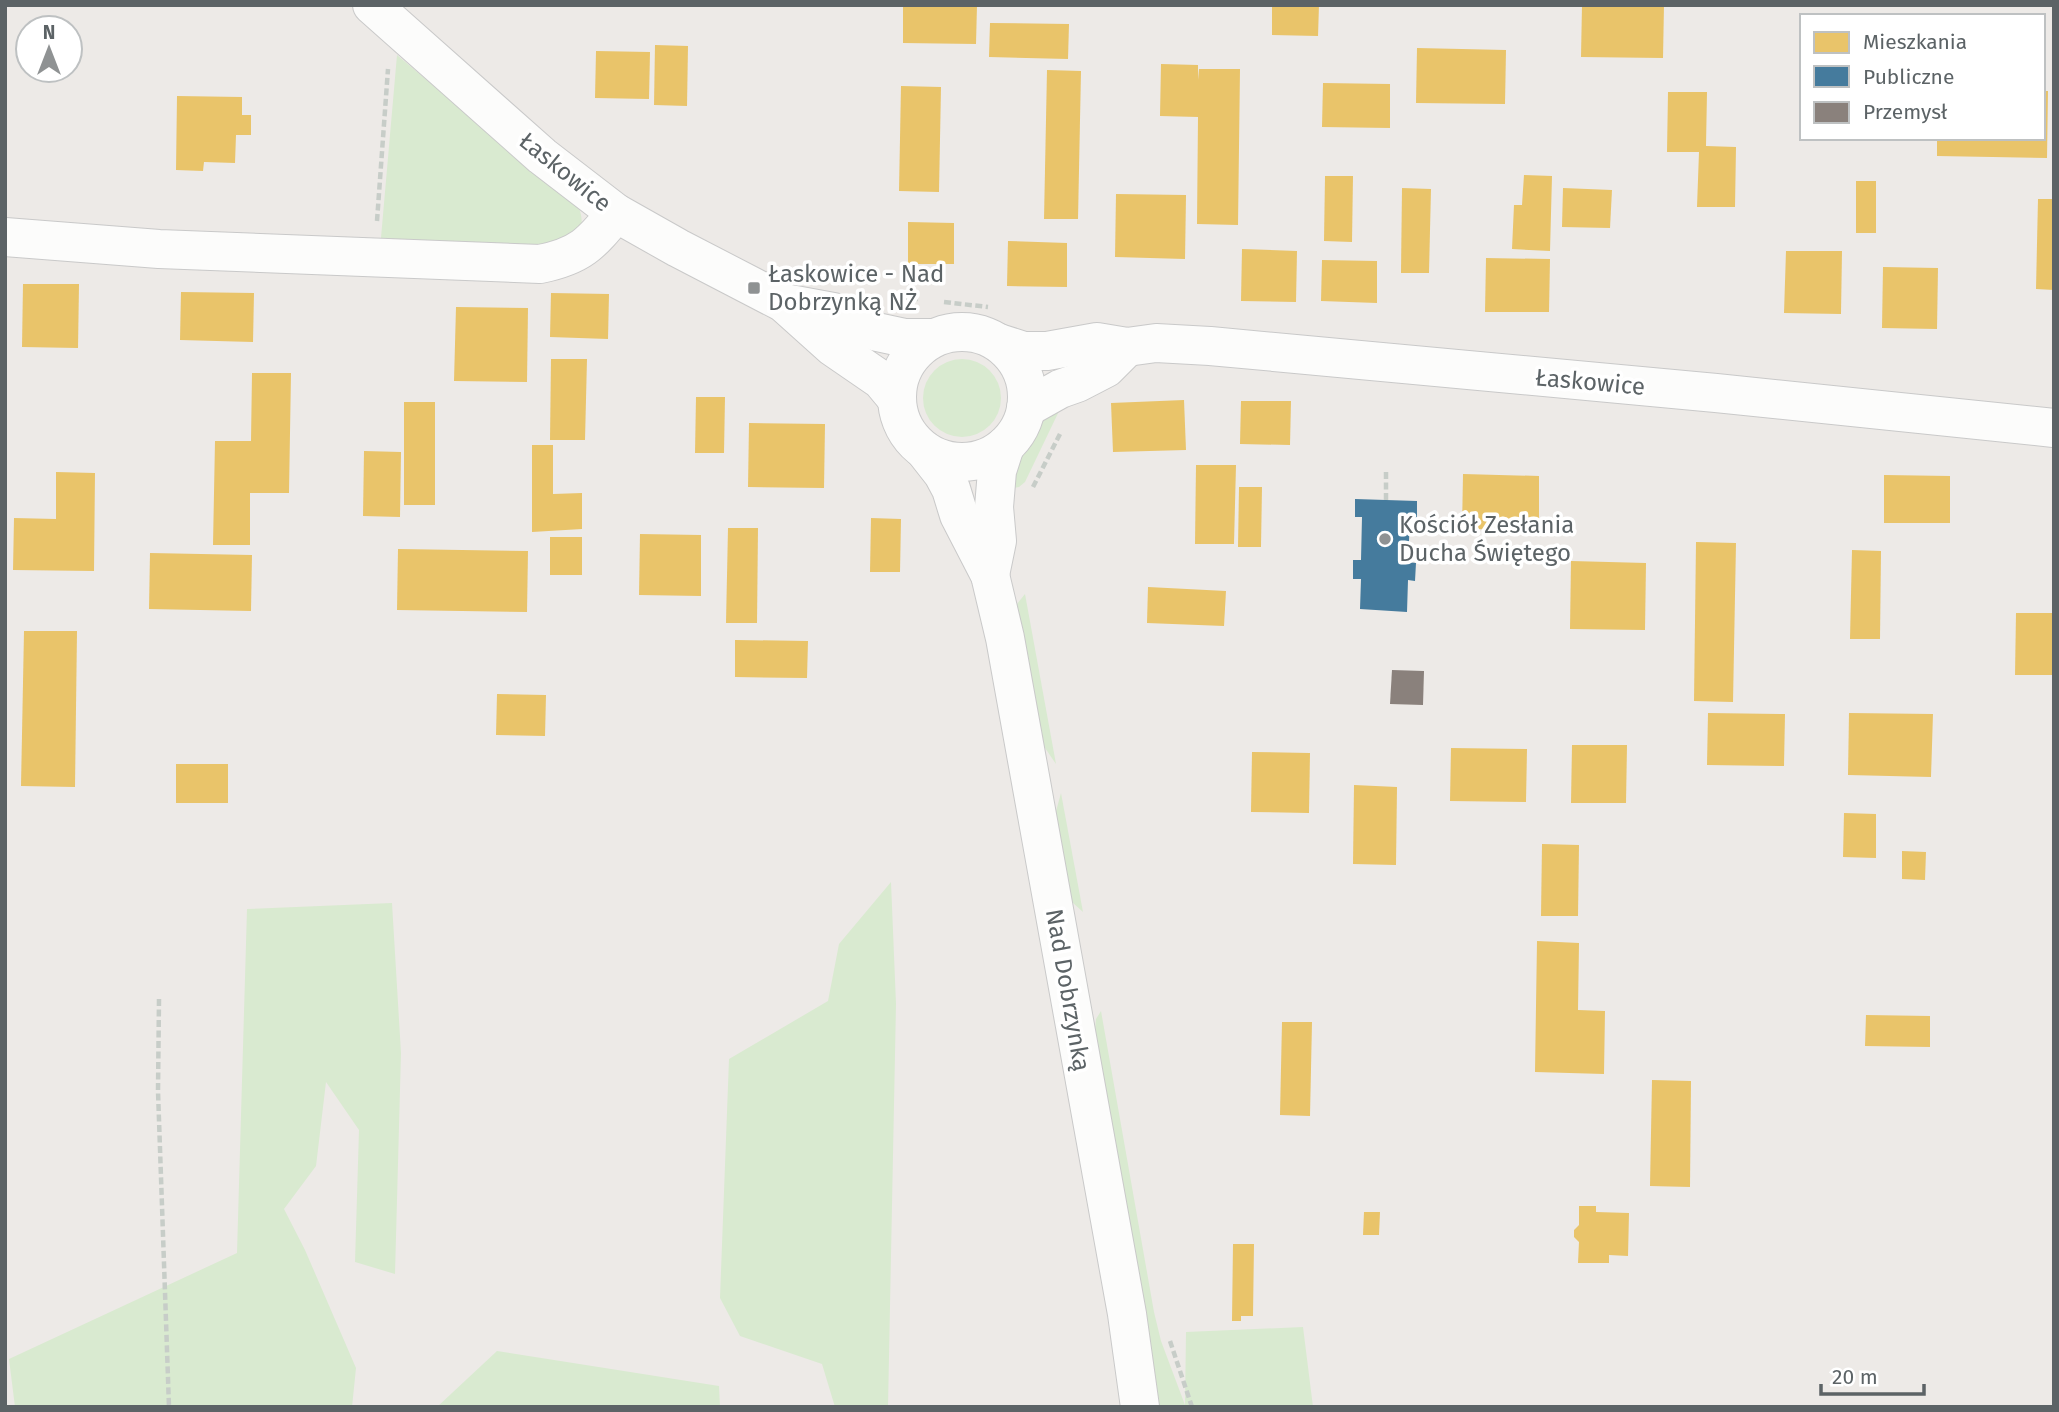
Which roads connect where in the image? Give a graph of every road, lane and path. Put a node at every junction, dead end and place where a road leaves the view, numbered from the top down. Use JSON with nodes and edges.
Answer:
{"nodes":[{"id":1,"x":382,"y":14,"type":"edge"},
{"id":2,"x":616,"y":213,"type":"junction"},
{"id":3,"x":5,"y":237,"type":"edge"},
{"id":4,"x":372,"y":258,"type":"junction"},
{"id":5,"x":890,"y":295,"type":"dead end"},
{"id":6,"x":930,"y":300,"type":"dead end"},
{"id":7,"x":943,"y":302,"type":"dead end"},
{"id":8,"x":784,"y":303,"type":"junction"},
{"id":9,"x":997,"y":326,"type":"junction"},
{"id":10,"x":933,"y":338,"type":"junction"},
{"id":11,"x":1127,"y":347,"type":"junction"},
{"id":12,"x":896,"y":398,"type":"junction"},
{"id":13,"x":1026,"y":408,"type":"junction"},
{"id":14,"x":1066,"y":422,"type":"dead end"},
{"id":15,"x":2054,"y":428,"type":"edge"},
{"id":16,"x":1005,"y":446,"type":"junction"},
{"id":17,"x":925,"y":451,"type":"junction"},
{"id":18,"x":1387,"y":471,"type":"dead end"},
{"id":19,"x":1028,"y":497,"type":"dead end"},
{"id":20,"x":1386,"y":500,"type":"dead end"},
{"id":21,"x":990,"y":575,"type":"junction"},
{"id":22,"x":159,"y":999,"type":"dead end"},
{"id":23,"x":169,"y":1407,"type":"edge"},
{"id":24,"x":1140,"y":1407,"type":"edge"}],
"edges":[{"from":1,"to":2,"type":"street","name":"Łaskowice"},
{"from":1,"to":4,"type":"path"},
{"from":2,"to":4,"type":"street"},
{"from":2,"to":8,"type":"street","name":"Łaskowice"},
{"from":3,"to":4,"type":"street"},
{"from":5,"to":6,"type":"path"},
{"from":7,"to":9,"type":"path"},
{"from":8,"to":10,"type":"street","name":"Łaskowice"},
{"from":8,"to":12,"type":"street","name":"Łaskowice"},
{"from":9,"to":10,"type":"street"},
{"from":9,"to":11,"type":"street","name":"Łaskowice"},
{"from":9,"to":13,"type":"street"},
{"from":10,"to":12,"type":"street"},
{"from":11,"to":13,"type":"street"},
{"from":11,"to":15,"type":"street","name":"Łaskowice"},
{"from":12,"to":17,"type":"street"},
{"from":13,"to":16,"type":"street"},
{"from":14,"to":19,"type":"path"},
{"from":16,"to":17,"type":"street"},
{"from":16,"to":21,"type":"street","name":"Nad Dobrzynką"},
{"from":17,"to":21,"type":"street","name":"Nad Dobrzynką"},
{"from":18,"to":20,"type":"path"},
{"from":21,"to":24,"type":"street","name":"Nad Dobrzynką"},
{"from":22,"to":23,"type":"path"}]}
